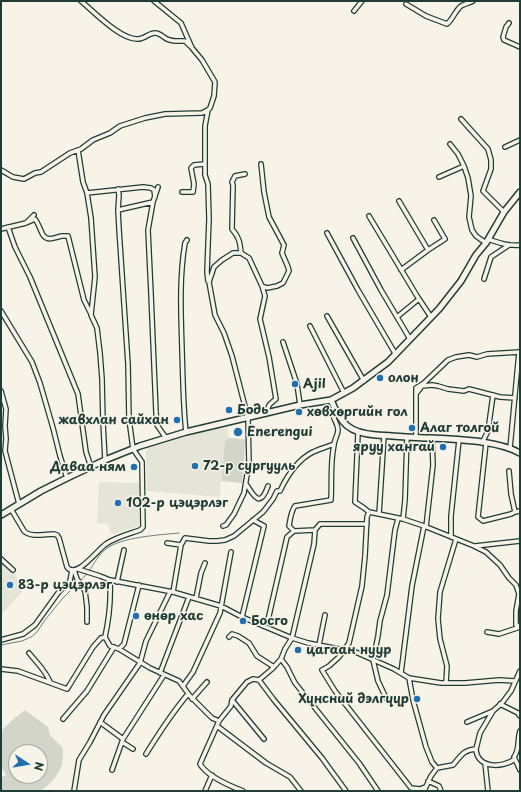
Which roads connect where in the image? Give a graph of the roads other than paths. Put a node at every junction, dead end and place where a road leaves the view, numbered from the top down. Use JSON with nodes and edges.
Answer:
{"nodes":[{"id":1,"x":81,"y":1,"type":"edge"},
{"id":2,"x":154,"y":1,"type":"edge"},
{"id":3,"x":362,"y":1,"type":"edge"},
{"id":4,"x":473,"y":1,"type":"edge"},
{"id":5,"x":406,"y":4,"type":"dead end"},
{"id":6,"x":354,"y":11,"type":"dead end"},
{"id":7,"x":509,"y":23,"type":"dead end"},
{"id":8,"x":520,"y":47,"type":"edge"},
{"id":9,"x":192,"y":48,"type":"junction"},
{"id":10,"x":208,"y":110,"type":"junction"},
{"id":11,"x":461,"y":119,"type":"dead end"},
{"id":12,"x":520,"y":140,"type":"edge"},
{"id":13,"x":450,"y":144,"type":"dead end"},
{"id":14,"x":505,"y":147,"type":"dead end"},
{"id":15,"x":78,"y":150,"type":"junction"},
{"id":16,"x":204,"y":164,"type":"junction"},
{"id":17,"x":261,"y":164,"type":"dead end"},
{"id":18,"x":464,"y":166,"type":"junction"},
{"id":19,"x":1,"y":170,"type":"edge"},
{"id":20,"x":245,"y":174,"type":"dead end"},
{"id":21,"x":439,"y":177,"type":"dead end"},
{"id":22,"x":158,"y":187,"type":"dead end"},
{"id":23,"x":118,"y":189,"type":"junction"},
{"id":24,"x":182,"y":192,"type":"dead end"},
{"id":25,"x":520,"y":192,"type":"edge"},
{"id":26,"x":87,"y":193,"type":"junction"},
{"id":27,"x":155,"y":197,"type":"junction"},
{"id":28,"x":399,"y":201,"type":"dead end"},
{"id":29,"x":153,"y":202,"type":"junction"},
{"id":30,"x":118,"y":210,"type":"junction"},
{"id":31,"x":504,"y":212,"type":"junction"},
{"id":32,"x":34,"y":214,"type":"dead end"},
{"id":33,"x":369,"y":216,"type":"dead end"},
{"id":34,"x":434,"y":220,"type":"dead end"},
{"id":35,"x":26,"y":222,"type":"junction"},
{"id":36,"x":8,"y":227,"type":"junction"},
{"id":37,"x":1,"y":229,"type":"edge"},
{"id":38,"x":328,"y":233,"type":"dead end"},
{"id":39,"x":353,"y":238,"type":"dead end"},
{"id":40,"x":187,"y":240,"type":"dead end"},
{"id":41,"x":487,"y":241,"type":"junction"},
{"id":42,"x":509,"y":245,"type":"junction"},
{"id":43,"x":520,"y":245,"type":"edge"},
{"id":44,"x":428,"y":250,"type":"junction"},
{"id":45,"x":241,"y":253,"type":"junction"},
{"id":46,"x":401,"y":270,"type":"junction"},
{"id":47,"x":484,"y":279,"type":"dead end"},
{"id":48,"x":209,"y":282,"type":"junction"},
{"id":49,"x":262,"y":286,"type":"junction"},
{"id":50,"x":419,"y":299,"type":"junction"},
{"id":51,"x":1,"y":311,"type":"edge"},
{"id":52,"x":91,"y":315,"type":"junction"},
{"id":53,"x":327,"y":316,"type":"dead end"},
{"id":54,"x":397,"y":317,"type":"junction"},
{"id":55,"x":431,"y":317,"type":"junction"},
{"id":56,"x":310,"y":326,"type":"dead end"},
{"id":57,"x":410,"y":339,"type":"junction"},
{"id":58,"x":283,"y":342,"type":"dead end"},
{"id":59,"x":520,"y":352,"type":"edge"},
{"id":60,"x":396,"y":355,"type":"junction"},
{"id":61,"x":364,"y":381,"type":"junction"},
{"id":62,"x":1,"y":391,"type":"edge"},
{"id":63,"x":344,"y":393,"type":"junction"},
{"id":64,"x":416,"y":394,"type":"junction"},
{"id":65,"x":493,"y":395,"type":"junction"},
{"id":66,"x":515,"y":398,"type":"junction"},
{"id":67,"x":331,"y":400,"type":"junction"},
{"id":68,"x":300,"y":405,"type":"junction"},
{"id":69,"x":335,"y":409,"type":"junction"},
{"id":70,"x":268,"y":413,"type":"junction"},
{"id":71,"x":248,"y":418,"type":"junction"},
{"id":72,"x":186,"y":432,"type":"junction"},
{"id":73,"x":358,"y":433,"type":"junction"},
{"id":74,"x":384,"y":436,"type":"junction"},
{"id":75,"x":407,"y":437,"type":"junction"},
{"id":76,"x":166,"y":438,"type":"junction"},
{"id":77,"x":416,"y":438,"type":"junction"},
{"id":78,"x":432,"y":438,"type":"junction"},
{"id":79,"x":459,"y":440,"type":"junction"},
{"id":80,"x":484,"y":443,"type":"junction"},
{"id":81,"x":334,"y":444,"type":"junction"},
{"id":82,"x":510,"y":448,"type":"junction"},
{"id":83,"x":133,"y":449,"type":"junction"},
{"id":84,"x":520,"y":453,"type":"edge"},
{"id":85,"x":306,"y":456,"type":"junction"},
{"id":86,"x":105,"y":460,"type":"junction"},
{"id":87,"x":307,"y":462,"type":"dead end"},
{"id":88,"x":91,"y":467,"type":"junction"},
{"id":89,"x":509,"y":471,"type":"dead end"},
{"id":90,"x":67,"y":478,"type":"junction"},
{"id":91,"x":246,"y":484,"type":"junction"},
{"id":92,"x":268,"y":486,"type":"dead end"},
{"id":93,"x":19,"y":504,"type":"junction"},
{"id":94,"x":11,"y":509,"type":"junction"},
{"id":95,"x":520,"y":511,"type":"edge"},
{"id":96,"x":368,"y":512,"type":"junction"},
{"id":97,"x":515,"y":512,"type":"junction"},
{"id":98,"x":379,"y":514,"type":"junction"},
{"id":99,"x":1,"y":515,"type":"edge"},
{"id":100,"x":398,"y":519,"type":"junction"},
{"id":101,"x":403,"y":519,"type":"junction"},
{"id":102,"x":253,"y":520,"type":"junction"},
{"id":103,"x":367,"y":524,"type":"junction"},
{"id":104,"x":223,"y":526,"type":"dead end"},
{"id":105,"x":425,"y":526,"type":"junction"},
{"id":106,"x":315,"y":530,"type":"junction"},
{"id":107,"x":294,"y":531,"type":"junction"},
{"id":108,"x":451,"y":537,"type":"junction"},
{"id":109,"x":456,"y":539,"type":"junction"},
{"id":110,"x":520,"y":541,"type":"edge"},
{"id":111,"x":167,"y":543,"type":"dead end"},
{"id":112,"x":181,"y":545,"type":"junction"},
{"id":113,"x":474,"y":546,"type":"junction"},
{"id":114,"x":124,"y":550,"type":"dead end"},
{"id":115,"x":231,"y":552,"type":"dead end"},
{"id":116,"x":1,"y":559,"type":"edge"},
{"id":117,"x":205,"y":563,"type":"dead end"},
{"id":118,"x":13,"y":570,"type":"dead end"},
{"id":119,"x":75,"y":570,"type":"junction"},
{"id":120,"x":110,"y":580,"type":"junction"},
{"id":121,"x":118,"y":582,"type":"junction"},
{"id":122,"x":140,"y":585,"type":"junction"},
{"id":123,"x":172,"y":592,"type":"junction"},
{"id":124,"x":189,"y":597,"type":"junction"},
{"id":125,"x":196,"y":598,"type":"junction"},
{"id":126,"x":222,"y":606,"type":"junction"},
{"id":127,"x":325,"y":615,"type":"dead end"},
{"id":128,"x":242,"y":617,"type":"junction"},
{"id":129,"x":87,"y":622,"type":"dead end"},
{"id":130,"x":263,"y":626,"type":"junction"},
{"id":131,"x":520,"y":626,"type":"edge"},
{"id":132,"x":487,"y":632,"type":"dead end"},
{"id":133,"x":105,"y":637,"type":"junction"},
{"id":134,"x":229,"y":637,"type":"dead end"},
{"id":135,"x":292,"y":638,"type":"junction"},
{"id":136,"x":1,"y":640,"type":"edge"},
{"id":137,"x":319,"y":645,"type":"junction"},
{"id":138,"x":114,"y":647,"type":"junction"},
{"id":139,"x":119,"y":649,"type":"junction"},
{"id":140,"x":344,"y":650,"type":"junction"},
{"id":141,"x":30,"y":653,"type":"dead end"},
{"id":142,"x":281,"y":659,"type":"junction"},
{"id":143,"x":373,"y":660,"type":"junction"},
{"id":144,"x":140,"y":662,"type":"junction"},
{"id":145,"x":274,"y":667,"type":"junction"},
{"id":146,"x":1,"y":669,"type":"edge"},
{"id":147,"x":520,"y":670,"type":"edge"},
{"id":148,"x":401,"y":673,"type":"junction"},
{"id":149,"x":162,"y":674,"type":"junction"},
{"id":150,"x":409,"y":678,"type":"junction"},
{"id":151,"x":259,"y":680,"type":"junction"},
{"id":152,"x":515,"y":681,"type":"junction"},
{"id":153,"x":50,"y":682,"type":"junction"},
{"id":154,"x":208,"y":682,"type":"dead end"},
{"id":155,"x":446,"y":683,"type":"junction"},
{"id":156,"x":183,"y":686,"type":"junction"},
{"id":157,"x":188,"y":694,"type":"junction"},
{"id":158,"x":386,"y":698,"type":"dead end"},
{"id":159,"x":192,"y":699,"type":"junction"},
{"id":160,"x":232,"y":700,"type":"junction"},
{"id":161,"x":500,"y":704,"type":"junction"},
{"id":162,"x":493,"y":711,"type":"junction"},
{"id":163,"x":520,"y":716,"type":"edge"},
{"id":164,"x":63,"y":719,"type":"dead end"},
{"id":165,"x":219,"y":721,"type":"junction"},
{"id":166,"x":100,"y":722,"type":"junction"},
{"id":167,"x":467,"y":722,"type":"dead end"},
{"id":168,"x":217,"y":726,"type":"junction"},
{"id":169,"x":520,"y":731,"type":"edge"},
{"id":170,"x":264,"y":739,"type":"dead end"},
{"id":171,"x":122,"y":741,"type":"junction"},
{"id":172,"x":476,"y":748,"type":"junction"},
{"id":173,"x":133,"y":749,"type":"dead end"},
{"id":174,"x":146,"y":754,"type":"dead end"},
{"id":175,"x":515,"y":759,"type":"junction"},
{"id":176,"x":485,"y":763,"type":"junction"},
{"id":177,"x":437,"y":768,"type":"junction"},
{"id":178,"x":112,"y":770,"type":"dead end"},
{"id":179,"x":520,"y":770,"type":"edge"},
{"id":180,"x":212,"y":775,"type":"junction"},
{"id":181,"x":428,"y":781,"type":"junction"},
{"id":182,"x":425,"y":789,"type":"edge"},
{"id":183,"x":74,"y":791,"type":"edge"},
{"id":184,"x":205,"y":791,"type":"edge"},
{"id":185,"x":243,"y":791,"type":"edge"},
{"id":186,"x":301,"y":791,"type":"edge"},
{"id":187,"x":346,"y":791,"type":"edge"},
{"id":188,"x":378,"y":791,"type":"edge"},
{"id":189,"x":441,"y":791,"type":"edge"},
{"id":190,"x":488,"y":791,"type":"edge"}],
"edges":[{"from":1,"to":9,"type":"street"},
{"from":2,"to":9,"type":"street"},
{"from":3,"to":6,"type":"street"},
{"from":4,"to":5,"type":"street"},
{"from":7,"to":8,"type":"street"},
{"from":9,"to":10,"type":"street"},
{"from":10,"to":15,"type":"street"},
{"from":10,"to":16,"type":"street"},
{"from":11,"to":31,"type":"street"},
{"from":12,"to":14,"type":"street"},
{"from":13,"to":18,"type":"street"},
{"from":15,"to":19,"type":"street"},
{"from":15,"to":26,"type":"street"},
{"from":16,"to":24,"type":"street"},
{"from":16,"to":48,"type":"street"},
{"from":17,"to":49,"type":"street"},
{"from":18,"to":21,"type":"street"},
{"from":18,"to":41,"type":"street"},
{"from":20,"to":45,"type":"street"},
{"from":22,"to":27,"type":"street"},
{"from":23,"to":26,"type":"street"},
{"from":23,"to":27,"type":"street"},
{"from":23,"to":30,"type":"street"},
{"from":25,"to":31,"type":"main road"},
{"from":26,"to":52,"type":"street"},
{"from":27,"to":29,"type":"street"},
{"from":28,"to":44,"type":"street"},
{"from":29,"to":30,"type":"street"},
{"from":29,"to":76,"type":"street"},
{"from":30,"to":83,"type":"street"},
{"from":31,"to":41,"type":"main road"},
{"from":32,"to":35,"type":"street"},
{"from":33,"to":46,"type":"street"},
{"from":34,"to":44,"type":"street"},
{"from":35,"to":36,"type":"street"},
{"from":35,"to":52,"type":"street"},
{"from":36,"to":37,"type":"street"},
{"from":36,"to":88,"type":"street"},
{"from":38,"to":60,"type":"street"},
{"from":39,"to":54,"type":"street"},
{"from":40,"to":72,"type":"street"},
{"from":41,"to":42,"type":"street"},
{"from":41,"to":55,"type":"main road"},
{"from":42,"to":43,"type":"street"},
{"from":42,"to":47,"type":"street"},
{"from":44,"to":46,"type":"street"},
{"from":45,"to":48,"type":"street"},
{"from":45,"to":49,"type":"street"},
{"from":46,"to":50,"type":"street"},
{"from":48,"to":71,"type":"street"},
{"from":49,"to":70,"type":"street"},
{"from":50,"to":54,"type":"street"},
{"from":50,"to":55,"type":"street"},
{"from":51,"to":90,"type":"street"},
{"from":52,"to":86,"type":"street"},
{"from":53,"to":61,"type":"street"},
{"from":54,"to":57,"type":"street"},
{"from":55,"to":57,"type":"main road"},
{"from":56,"to":63,"type":"street"},
{"from":57,"to":60,"type":"main road"},
{"from":58,"to":68,"type":"street"},
{"from":59,"to":64,"type":"street"},
{"from":59,"to":66,"type":"street"},
{"from":60,"to":61,"type":"main road"},
{"from":61,"to":63,"type":"main road"},
{"from":62,"to":93,"type":"street"},
{"from":63,"to":67,"type":"main road"},
{"from":64,"to":65,"type":"street"},
{"from":64,"to":77,"type":"street"},
{"from":65,"to":66,"type":"street"},
{"from":65,"to":80,"type":"street"},
{"from":66,"to":82,"type":"street"},
{"from":67,"to":68,"type":"main road"},
{"from":67,"to":69,"type":"main road"},
{"from":68,"to":70,"type":"main road"},
{"from":69,"to":73,"type":"main road"},
{"from":69,"to":81,"type":"street"},
{"from":70,"to":71,"type":"main road"},
{"from":71,"to":72,"type":"main road"},
{"from":71,"to":91,"type":"street"},
{"from":72,"to":76,"type":"main road"},
{"from":73,"to":74,"type":"main road"},
{"from":73,"to":96,"type":"street"},
{"from":74,"to":75,"type":"main road"},
{"from":74,"to":98,"type":"street"},
{"from":75,"to":77,"type":"main road"},
{"from":75,"to":101,"type":"street"},
{"from":76,"to":83,"type":"main road"},
{"from":77,"to":78,"type":"main road"},
{"from":78,"to":79,"type":"main road"},
{"from":78,"to":105,"type":"street"},
{"from":79,"to":80,"type":"main road"},
{"from":79,"to":108,"type":"street"},
{"from":80,"to":82,"type":"main road"},
{"from":80,"to":97,"type":"street"},
{"from":81,"to":85,"type":"street"},
{"from":81,"to":107,"type":"street"},
{"from":82,"to":84,"type":"main road"},
{"from":83,"to":86,"type":"main road"},
{"from":83,"to":119,"type":"street"},
{"from":85,"to":87,"type":"street"},
{"from":85,"to":102,"type":"street"},
{"from":86,"to":88,"type":"main road"},
{"from":88,"to":90,"type":"main road"},
{"from":89,"to":97,"type":"street"},
{"from":90,"to":93,"type":"main road"},
{"from":91,"to":92,"type":"street"},
{"from":91,"to":104,"type":"street"},
{"from":93,"to":94,"type":"main road"},
{"from":94,"to":99,"type":"main road"},
{"from":94,"to":119,"type":"street"},
{"from":95,"to":97,"type":"street"},
{"from":96,"to":98,"type":"street"},
{"from":96,"to":103,"type":"street"},
{"from":98,"to":100,"type":"street"},
{"from":100,"to":101,"type":"street"},
{"from":100,"to":143,"type":"street"},
{"from":101,"to":105,"type":"street"},
{"from":102,"to":112,"type":"street"},
{"from":102,"to":128,"type":"street"},
{"from":103,"to":106,"type":"street"},
{"from":103,"to":140,"type":"street"},
{"from":105,"to":108,"type":"street"},
{"from":105,"to":148,"type":"street"},
{"from":106,"to":107,"type":"street"},
{"from":106,"to":135,"type":"street"},
{"from":107,"to":130,"type":"street"},
{"from":108,"to":109,"type":"street"},
{"from":109,"to":113,"type":"street"},
{"from":109,"to":155,"type":"street"},
{"from":110,"to":113,"type":"street"},
{"from":111,"to":112,"type":"street"},
{"from":112,"to":123,"type":"street"},
{"from":113,"to":131,"type":"street"},
{"from":114,"to":121,"type":"street"},
{"from":115,"to":126,"type":"street"},
{"from":116,"to":118,"type":"street"},
{"from":117,"to":125,"type":"street"},
{"from":119,"to":120,"type":"street"},
{"from":119,"to":129,"type":"street"},
{"from":119,"to":136,"type":"street"},
{"from":120,"to":121,"type":"street"},
{"from":120,"to":133,"type":"street"},
{"from":121,"to":122,"type":"street"},
{"from":122,"to":123,"type":"street"},
{"from":122,"to":139,"type":"street"},
{"from":123,"to":124,"type":"street"},
{"from":123,"to":144,"type":"street"},
{"from":124,"to":125,"type":"street"},
{"from":124,"to":149,"type":"street"},
{"from":125,"to":126,"type":"street"},
{"from":126,"to":128,"type":"street"},
{"from":126,"to":156,"type":"street"},
{"from":127,"to":137,"type":"street"},
{"from":128,"to":130,"type":"street"},
{"from":130,"to":135,"type":"street"},
{"from":131,"to":132,"type":"street"},
{"from":133,"to":138,"type":"street"},
{"from":133,"to":153,"type":"street"},
{"from":134,"to":145,"type":"street"},
{"from":135,"to":137,"type":"street"},
{"from":135,"to":142,"type":"street"},
{"from":137,"to":140,"type":"street"},
{"from":138,"to":139,"type":"street"},
{"from":138,"to":164,"type":"street"},
{"from":139,"to":144,"type":"street"},
{"from":140,"to":143,"type":"street"},
{"from":140,"to":182,"type":"street"},
{"from":141,"to":153,"type":"street"},
{"from":142,"to":145,"type":"street"},
{"from":142,"to":188,"type":"street"},
{"from":143,"to":148,"type":"street"},
{"from":143,"to":158,"type":"street"},
{"from":144,"to":149,"type":"street"},
{"from":144,"to":166,"type":"street"},
{"from":145,"to":151,"type":"street"},
{"from":146,"to":153,"type":"street"},
{"from":147,"to":152,"type":"street"},
{"from":148,"to":150,"type":"street"},
{"from":149,"to":156,"type":"street"},
{"from":149,"to":171,"type":"street"},
{"from":150,"to":155,"type":"street"},
{"from":150,"to":177,"type":"street"},
{"from":151,"to":160,"type":"street"},
{"from":151,"to":187,"type":"street"},
{"from":152,"to":155,"type":"street"},
{"from":152,"to":161,"type":"street"},
{"from":154,"to":159,"type":"street"},
{"from":156,"to":157,"type":"street"},
{"from":157,"to":159,"type":"street"},
{"from":157,"to":174,"type":"street"},
{"from":159,"to":165,"type":"street"},
{"from":160,"to":165,"type":"street"},
{"from":160,"to":170,"type":"street"},
{"from":161,"to":162,"type":"street"},
{"from":161,"to":163,"type":"street"},
{"from":162,"to":167,"type":"street"},
{"from":162,"to":172,"type":"street"},
{"from":165,"to":168,"type":"street"},
{"from":166,"to":171,"type":"street"},
{"from":166,"to":183,"type":"street"},
{"from":168,"to":180,"type":"street"},
{"from":168,"to":186,"type":"street"},
{"from":169,"to":175,"type":"street"},
{"from":171,"to":173,"type":"street"},
{"from":171,"to":178,"type":"street"},
{"from":172,"to":176,"type":"street"},
{"from":172,"to":177,"type":"street"},
{"from":175,"to":176,"type":"street"},
{"from":175,"to":179,"type":"street"},
{"from":176,"to":190,"type":"street"},
{"from":177,"to":181,"type":"street"},
{"from":180,"to":184,"type":"street"},
{"from":180,"to":185,"type":"street"},
{"from":181,"to":182,"type":"street"},
{"from":181,"to":189,"type":"street"}]}
